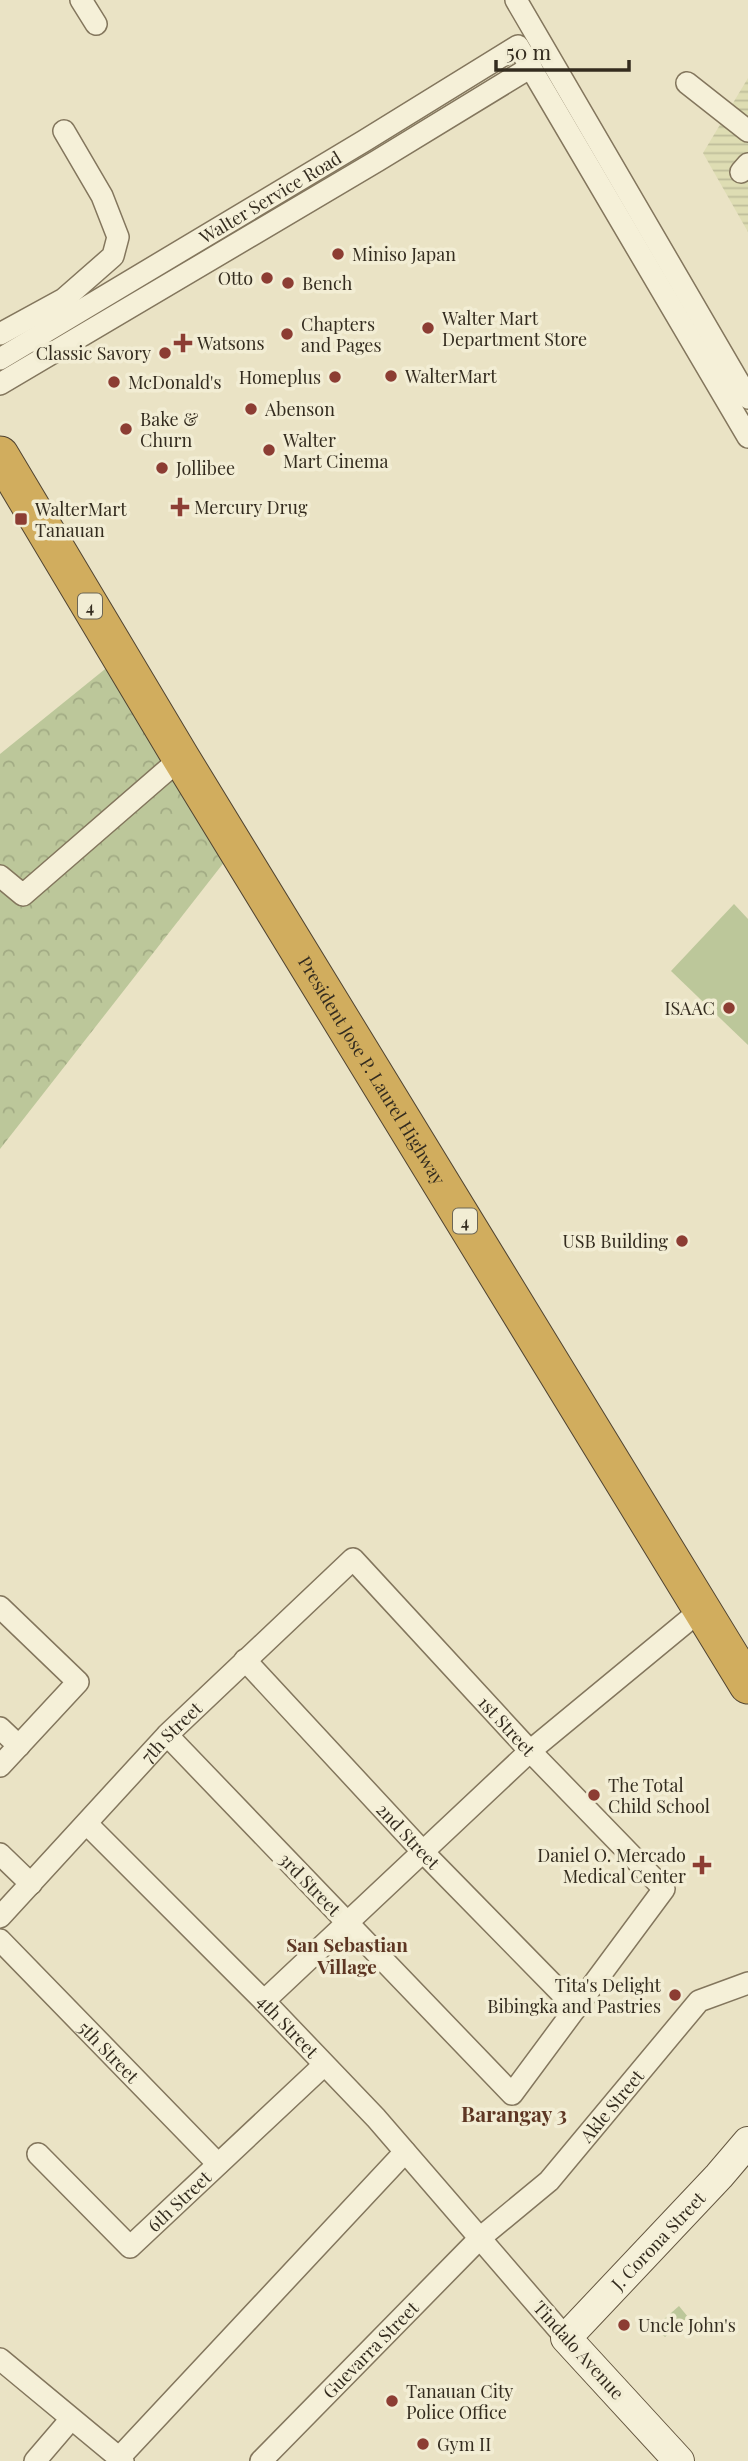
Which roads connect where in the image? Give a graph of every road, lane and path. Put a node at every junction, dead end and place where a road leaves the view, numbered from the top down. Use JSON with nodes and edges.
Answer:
{"nodes":[{"id":1,"x":81,"y":0,"type":"edge"},
{"id":2,"x":516,"y":0,"type":"edge"},
{"id":3,"x":96,"y":24,"type":"dead end"},
{"id":4,"x":531,"y":67,"type":"junction"},
{"id":5,"x":687,"y":83,"type":"dead end"},
{"id":6,"x":64,"y":131,"type":"dead end"},
{"id":7,"x":748,"y":131,"type":"edge"},
{"id":8,"x":0,"y":334,"type":"edge"},
{"id":9,"x":0,"y":359,"type":"edge"},
{"id":10,"x":0,"y":384,"type":"edge"},
{"id":11,"x":748,"y":398,"type":"edge"},
{"id":12,"x":748,"y":437,"type":"edge"},
{"id":13,"x":0,"y":455,"type":"edge"},
{"id":14,"x":181,"y":758,"type":"junction"},
{"id":15,"x":0,"y":876,"type":"edge"},
{"id":16,"x":353,"y":1559,"type":"joint"},
{"id":17,"x":0,"y":1607,"type":"edge"},
{"id":18,"x":702,"y":1609,"type":"junction"},
{"id":19,"x":245,"y":1660,"type":"junction"},
{"id":20,"x":748,"y":1685,"type":"edge"},
{"id":21,"x":0,"y":1728,"type":"edge"},
{"id":22,"x":167,"y":1735,"type":"junction"},
{"id":23,"x":19,"y":1746,"type":"junction"},
{"id":24,"x":530,"y":1751,"type":"junction"},
{"id":25,"x":0,"y":1766,"type":"edge"},
{"id":26,"x":87,"y":1824,"type":"junction"},
{"id":27,"x":424,"y":1853,"type":"junction"},
{"id":28,"x":0,"y":1854,"type":"edge"},
{"id":29,"x":31,"y":1884,"type":"junction"},
{"id":30,"x":0,"y":1917,"type":"edge"},
{"id":31,"x":347,"y":1923,"type":"junction"},
{"id":32,"x":0,"y":1940,"type":"edge"},
{"id":33,"x":748,"y":1983,"type":"edge"},
{"id":34,"x":264,"y":2001,"type":"junction"},
{"id":35,"x":576,"y":2008,"type":"junction"},
{"id":36,"x":324,"y":2065,"type":"junction"},
{"id":37,"x":748,"y":2142,"type":"edge"},
{"id":38,"x":405,"y":2152,"type":"junction"},
{"id":39,"x":38,"y":2154,"type":"dead end"},
{"id":40,"x":218,"y":2164,"type":"junction"},
{"id":41,"x":480,"y":2238,"type":"junction"},
{"id":42,"x":566,"y":2338,"type":"junction"},
{"id":43,"x":0,"y":2359,"type":"edge"},
{"id":44,"x":71,"y":2419,"type":"junction"},
{"id":45,"x":121,"y":2460,"type":"edge"},
{"id":46,"x":35,"y":2461,"type":"edge"},
{"id":47,"x":261,"y":2461,"type":"edge"},
{"id":48,"x":679,"y":2461,"type":"edge"}],
"edges":[{"from":1,"to":3,"type":"street"},
{"from":2,"to":11,"type":"street"},
{"from":4,"to":9,"type":"street","name":"Walter Service Road"},
{"from":4,"to":10,"type":"street","name":"Walter Service Road"},
{"from":4,"to":12,"type":"street","name":"Walter Service Road"},
{"from":5,"to":7,"type":"street"},
{"from":6,"to":8,"type":"street"},
{"from":13,"to":14,"type":"highway","name":"President Jose P. Laurel Highway","number":"4"},
{"from":14,"to":15,"type":"street"},
{"from":14,"to":18,"type":"highway","name":"President Jose P. Laurel Highway","number":"4"},
{"from":16,"to":19,"type":"street","name":"7th Street"},
{"from":16,"to":24,"type":"street","name":"1st Street"},
{"from":17,"to":23,"type":"street"},
{"from":18,"to":20,"type":"highway","name":"President Jose P. Laurel Highway","number":"4"},
{"from":18,"to":24,"type":"street"},
{"from":19,"to":22,"type":"street","name":"7th Street"},
{"from":19,"to":27,"type":"street","name":"2nd Street"},
{"from":21,"to":23,"type":"street"},
{"from":22,"to":26,"type":"street","name":"7th Street"},
{"from":22,"to":31,"type":"street","name":"3rd Street"},
{"from":23,"to":25,"type":"street"},
{"from":24,"to":27,"type":"street"},
{"from":24,"to":35,"type":"street","name":"1st Street"},
{"from":26,"to":29,"type":"street","name":"7th Street"},
{"from":26,"to":34,"type":"street","name":"4th Street"},
{"from":27,"to":31,"type":"street"},
{"from":27,"to":35,"type":"street","name":"2nd Street"},
{"from":28,"to":29,"type":"street"},
{"from":29,"to":30,"type":"street","name":"7th Street"},
{"from":31,"to":34,"type":"street"},
{"from":31,"to":35,"type":"street","name":"3rd Street"},
{"from":32,"to":40,"type":"street","name":"5th Street"},
{"from":33,"to":41,"type":"street","name":"Akle Street"},
{"from":34,"to":36,"type":"street","name":"4th Street"},
{"from":36,"to":38,"type":"street","name":"4th Street"},
{"from":36,"to":40,"type":"street","name":"6th Street"},
{"from":37,"to":42,"type":"street","name":"J. Corona Street"},
{"from":38,"to":41,"type":"street","name":"4th Street"},
{"from":38,"to":45,"type":"street"},
{"from":39,"to":40,"type":"street","name":"6th Street"},
{"from":41,"to":42,"type":"street","name":"Tindalo Avenue"},
{"from":41,"to":47,"type":"street","name":"Guevarra Street"},
{"from":42,"to":48,"type":"street","name":"Tindalo Avenue"},
{"from":43,"to":44,"type":"street"},
{"from":44,"to":45,"type":"street"},
{"from":44,"to":46,"type":"street"}]}
